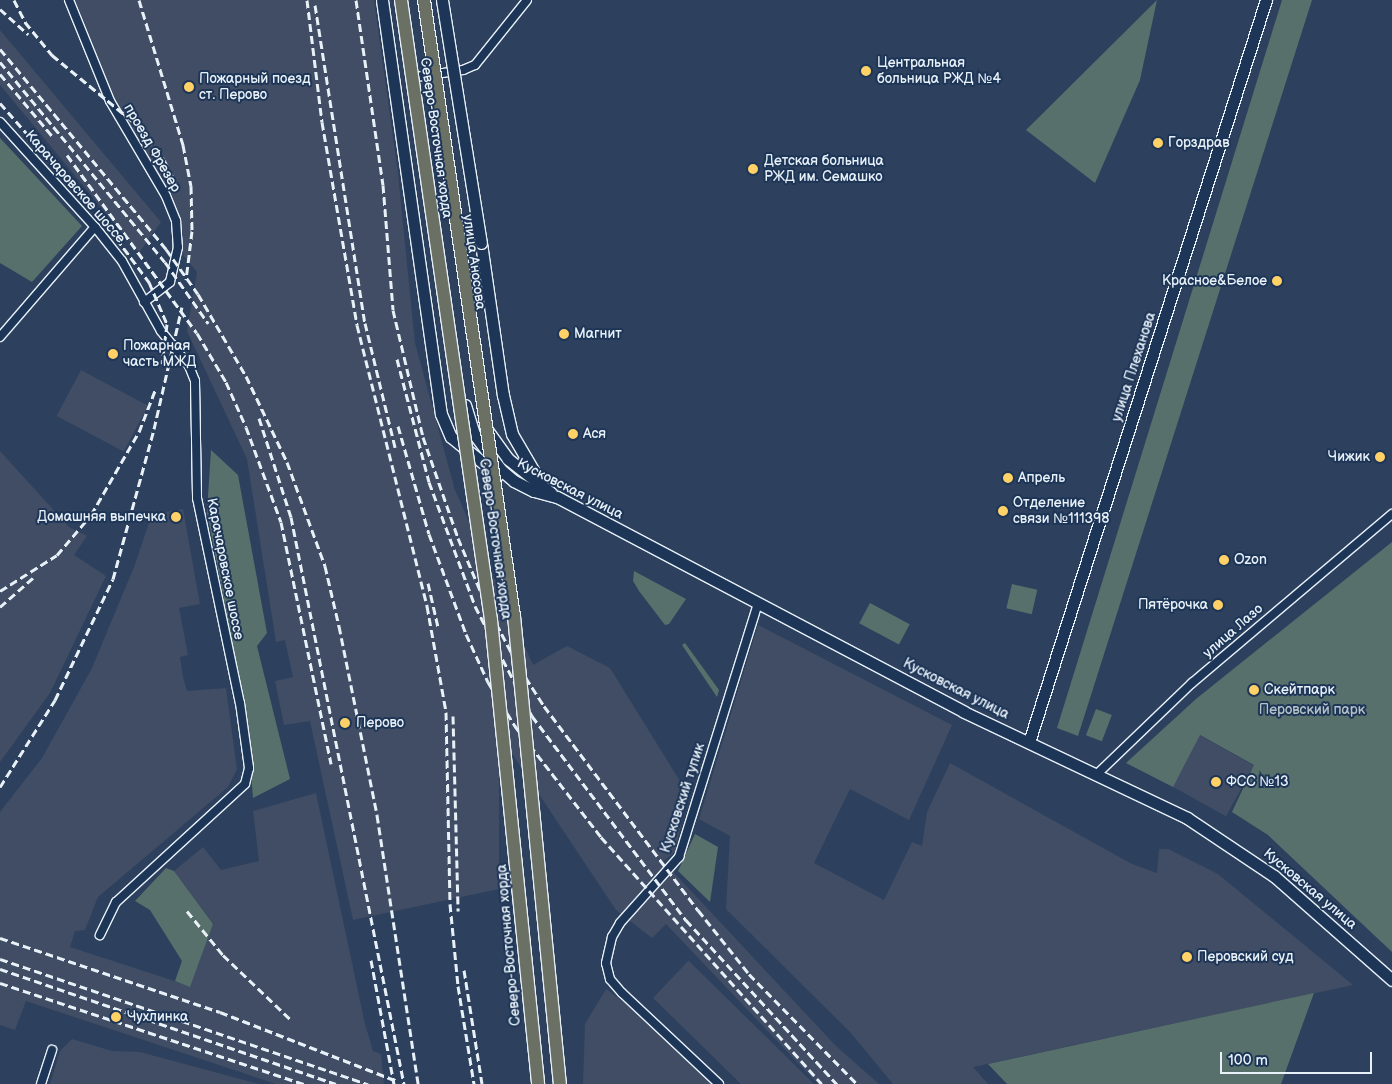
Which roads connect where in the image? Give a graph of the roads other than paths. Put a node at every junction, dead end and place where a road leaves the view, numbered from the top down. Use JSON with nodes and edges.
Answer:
{"nodes":[{"id":1,"x":69,"y":0,"type":"edge"},
{"id":2,"x":382,"y":0,"type":"edge"},
{"id":3,"x":401,"y":0,"type":"edge"},
{"id":4,"x":405,"y":0,"type":"edge"},
{"id":5,"x":423,"y":0,"type":"edge"},
{"id":6,"x":442,"y":0,"type":"edge"},
{"id":7,"x":527,"y":0,"type":"edge"},
{"id":8,"x":1266,"y":0,"type":"edge"},
{"id":9,"x":432,"y":75,"type":"junction"},
{"id":10,"x":416,"y":77,"type":"junction"},
{"id":11,"x":0,"y":122,"type":"edge"},
{"id":12,"x":95,"y":227,"type":"junction"},
{"id":13,"x":144,"y":302,"type":"junction"},
{"id":14,"x":0,"y":337,"type":"edge"},
{"id":15,"x":514,"y":481,"type":"junction"},
{"id":16,"x":544,"y":488,"type":"junction"},
{"id":17,"x":557,"y":497,"type":"junction"},
{"id":18,"x":1392,"y":514,"type":"edge"},
{"id":19,"x":758,"y":604,"type":"junction"},
{"id":20,"x":1029,"y":742,"type":"junction"},
{"id":21,"x":1097,"y":774,"type":"junction"},
{"id":22,"x":100,"y":935,"type":"dead end"},
{"id":23,"x":1392,"y":980,"type":"edge"},
{"id":24,"x":52,"y":1050,"type":"dead end"},
{"id":25,"x":41,"y":1084,"type":"edge"},
{"id":26,"x":538,"y":1084,"type":"edge"},
{"id":27,"x":560,"y":1084,"type":"edge"},
{"id":28,"x":719,"y":1084,"type":"edge"}],
"edges":[{"from":1,"to":13,"type":"street","name":"проезд Фрезер"},
{"from":2,"to":15,"type":"street"},
{"from":3,"to":26,"type":"main road","name":"Северо-Восточная хорда","bridge":true},
{"from":4,"to":10,"type":"street"},
{"from":5,"to":9,"type":"street","name":"улица Аносова"},
{"from":5,"to":27,"type":"main road","name":"Северо-Восточная хорда","bridge":true},
{"from":6,"to":16,"type":"street","bridge":true},
{"from":7,"to":9,"type":"street"},
{"from":8,"to":20,"type":"street","name":"улица Плеханова"},
{"from":9,"to":10,"type":"street"},
{"from":9,"to":16,"type":"street","name":"улица Аносова"},
{"from":10,"to":15,"type":"street","name":"Кусковская улица"},
{"from":11,"to":12,"type":"street","name":"Карачаровское шоссе"},
{"from":12,"to":13,"type":"street","name":"Карачаровское шоссе"},
{"from":12,"to":14,"type":"street"},
{"from":13,"to":22,"type":"street","name":"Карачаровское шоссе"},
{"from":15,"to":17,"type":"street","name":"Кусковская улица"},
{"from":16,"to":17,"type":"street","name":"улица Аносова"},
{"from":17,"to":19,"type":"street","name":"Кусковская улица"},
{"from":18,"to":21,"type":"street","name":"улица Лазо"},
{"from":19,"to":20,"type":"street","name":"Кусковская улица"},
{"from":19,"to":28,"type":"street","name":"Кусковский тупик"},
{"from":20,"to":21,"type":"street","name":"Кусковская улица"},
{"from":21,"to":23,"type":"street","name":"Кусковская улица"},
{"from":24,"to":25,"type":"street"}]}
